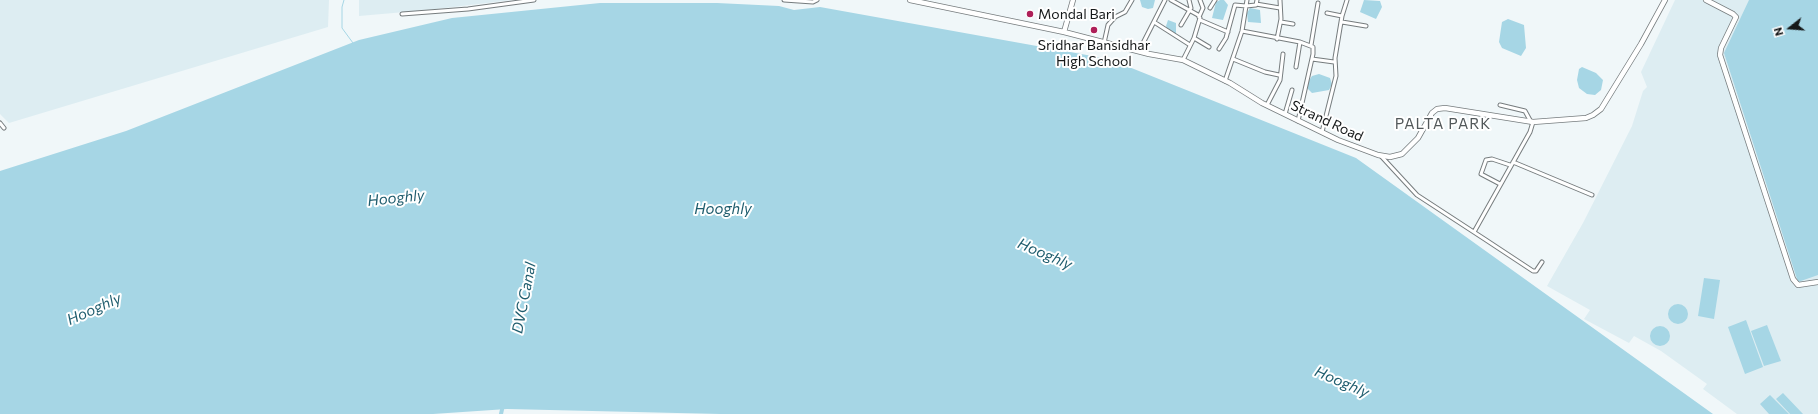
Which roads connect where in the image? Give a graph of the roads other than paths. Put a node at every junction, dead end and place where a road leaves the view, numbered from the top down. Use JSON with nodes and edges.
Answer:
{"nodes":[{"id":1,"x":534,"y":0,"type":"edge"},
{"id":2,"x":784,"y":0,"type":"edge"},
{"id":3,"x":817,"y":0,"type":"edge"},
{"id":4,"x":910,"y":0,"type":"edge"},
{"id":5,"x":1073,"y":0,"type":"edge"},
{"id":6,"x":1132,"y":0,"type":"edge"},
{"id":7,"x":1165,"y":0,"type":"edge"},
{"id":8,"x":1171,"y":0,"type":"edge"},
{"id":9,"x":1189,"y":0,"type":"edge"},
{"id":10,"x":1200,"y":0,"type":"edge"},
{"id":11,"x":1215,"y":0,"type":"edge"},
{"id":12,"x":1247,"y":0,"type":"edge"},
{"id":13,"x":1280,"y":0,"type":"edge"},
{"id":14,"x":1347,"y":0,"type":"edge"},
{"id":15,"x":1665,"y":0,"type":"edge"},
{"id":16,"x":1706,"y":0,"type":"edge"},
{"id":17,"x":936,"y":2,"type":"edge"},
{"id":18,"x":1257,"y":2,"type":"edge"},
{"id":19,"x":1318,"y":3,"type":"dead end"},
{"id":20,"x":1246,"y":6,"type":"junction"},
{"id":21,"x":1210,"y":8,"type":"dead end"},
{"id":22,"x":1280,"y":8,"type":"junction"},
{"id":23,"x":1190,"y":10,"type":"junction"},
{"id":24,"x":1327,"y":13,"type":"dead end"},
{"id":25,"x":402,"y":14,"type":"dead end"},
{"id":26,"x":1342,"y":16,"type":"junction"},
{"id":27,"x":1200,"y":18,"type":"junction"},
{"id":28,"x":1154,"y":22,"type":"junction"},
{"id":29,"x":1281,"y":22,"type":"junction"},
{"id":30,"x":1342,"y":22,"type":"junction"},
{"id":31,"x":1293,"y":24,"type":"dead end"},
{"id":32,"x":1181,"y":25,"type":"dead end"},
{"id":33,"x":1366,"y":26,"type":"dead end"},
{"id":34,"x":1242,"y":31,"type":"junction"},
{"id":35,"x":1064,"y":32,"type":"junction"},
{"id":36,"x":1228,"y":32,"type":"junction"},
{"id":37,"x":1194,"y":38,"type":"junction"},
{"id":38,"x":1277,"y":39,"type":"junction"},
{"id":39,"x":1300,"y":42,"type":"junction"},
{"id":40,"x":1104,"y":43,"type":"junction"},
{"id":41,"x":1190,"y":44,"type":"junction"},
{"id":42,"x":1311,"y":45,"type":"junction"},
{"id":43,"x":1209,"y":47,"type":"dead end"},
{"id":44,"x":1219,"y":48,"type":"dead end"},
{"id":45,"x":1139,"y":51,"type":"junction"},
{"id":46,"x":1283,"y":54,"type":"dead end"},
{"id":47,"x":1233,"y":59,"type":"junction"},
{"id":48,"x":1312,"y":59,"type":"junction"},
{"id":49,"x":1182,"y":60,"type":"junction"},
{"id":50,"x":1334,"y":62,"type":"junction"},
{"id":51,"x":1296,"y":66,"type":"dead end"},
{"id":52,"x":1279,"y":75,"type":"dead end"},
{"id":53,"x":1225,"y":81,"type":"junction"},
{"id":54,"x":1292,"y":90,"type":"dead end"},
{"id":55,"x":1267,"y":105,"type":"junction"},
{"id":56,"x":1500,"y":105,"type":"dead end"},
{"id":57,"x":1285,"y":114,"type":"junction"},
{"id":58,"x":1298,"y":120,"type":"junction"},
{"id":59,"x":1532,"y":122,"type":"junction"},
{"id":60,"x":0,"y":123,"type":"edge"},
{"id":61,"x":4,"y":128,"type":"dead end"},
{"id":62,"x":1322,"y":132,"type":"junction"},
{"id":63,"x":1381,"y":156,"type":"junction"},
{"id":64,"x":1512,"y":164,"type":"junction"},
{"id":65,"x":1500,"y":184,"type":"junction"},
{"id":66,"x":1592,"y":195,"type":"dead end"},
{"id":67,"x":1474,"y":232,"type":"junction"},
{"id":68,"x":1542,"y":262,"type":"dead end"},
{"id":69,"x":1818,"y":282,"type":"edge"}],
"edges":[{"from":1,"to":25,"type":"street"},
{"from":2,"to":3,"type":"street"},
{"from":4,"to":17,"type":"street","name":"Strand Road"},
{"from":5,"to":35,"type":"street"},
{"from":6,"to":40,"type":"street"},
{"from":7,"to":28,"type":"street"},
{"from":8,"to":23,"type":"street"},
{"from":9,"to":23,"type":"street"},
{"from":10,"to":27,"type":"street"},
{"from":11,"to":21,"type":"street"},
{"from":12,"to":20,"type":"street"},
{"from":13,"to":22,"type":"street"},
{"from":14,"to":26,"type":"street"},
{"from":15,"to":59,"type":"street","name":"Strand Road"},
{"from":16,"to":69,"type":"street"},
{"from":17,"to":35,"type":"street","name":"Strand Road"},
{"from":18,"to":20,"type":"street"},
{"from":18,"to":22,"type":"street"},
{"from":19,"to":42,"type":"street"},
{"from":20,"to":34,"type":"street"},
{"from":20,"to":36,"type":"street"},
{"from":22,"to":29,"type":"street"},
{"from":23,"to":27,"type":"street"},
{"from":23,"to":32,"type":"street"},
{"from":24,"to":26,"type":"street"},
{"from":26,"to":30,"type":"street"},
{"from":27,"to":36,"type":"street"},
{"from":27,"to":37,"type":"street"},
{"from":28,"to":41,"type":"street"},
{"from":28,"to":45,"type":"street"},
{"from":29,"to":31,"type":"street"},
{"from":29,"to":38,"type":"street"},
{"from":30,"to":33,"type":"street"},
{"from":30,"to":50,"type":"street"},
{"from":34,"to":38,"type":"street"},
{"from":34,"to":47,"type":"street"},
{"from":35,"to":40,"type":"street","name":"Strand Road"},
{"from":36,"to":44,"type":"street"},
{"from":37,"to":41,"type":"street"},
{"from":37,"to":43,"type":"street"},
{"from":38,"to":39,"type":"street"},
{"from":39,"to":42,"type":"street"},
{"from":39,"to":51,"type":"street"},
{"from":40,"to":45,"type":"street","name":"Strand Road"},
{"from":41,"to":49,"type":"street"},
{"from":42,"to":48,"type":"street"},
{"from":45,"to":49,"type":"street","name":"Strand Road"},
{"from":46,"to":55,"type":"street"},
{"from":47,"to":52,"type":"street"},
{"from":47,"to":53,"type":"street"},
{"from":48,"to":50,"type":"street"},
{"from":48,"to":58,"type":"street"},
{"from":49,"to":53,"type":"street","name":"Strand Road"},
{"from":50,"to":62,"type":"street"},
{"from":53,"to":55,"type":"street","name":"Strand Road"},
{"from":54,"to":57,"type":"street"},
{"from":55,"to":57,"type":"street","name":"Strand Road"},
{"from":56,"to":59,"type":"street"},
{"from":57,"to":58,"type":"street","name":"Strand Road"},
{"from":58,"to":62,"type":"street","name":"Strand Road"},
{"from":59,"to":63,"type":"street","name":"Strand Road"},
{"from":59,"to":64,"type":"street"},
{"from":60,"to":61,"type":"street"},
{"from":62,"to":63,"type":"street","name":"Strand Road"},
{"from":63,"to":67,"type":"street"},
{"from":64,"to":65,"type":"street"},
{"from":64,"to":65,"type":"street"},
{"from":64,"to":66,"type":"street"},
{"from":65,"to":67,"type":"street"},
{"from":67,"to":68,"type":"street"}]}
